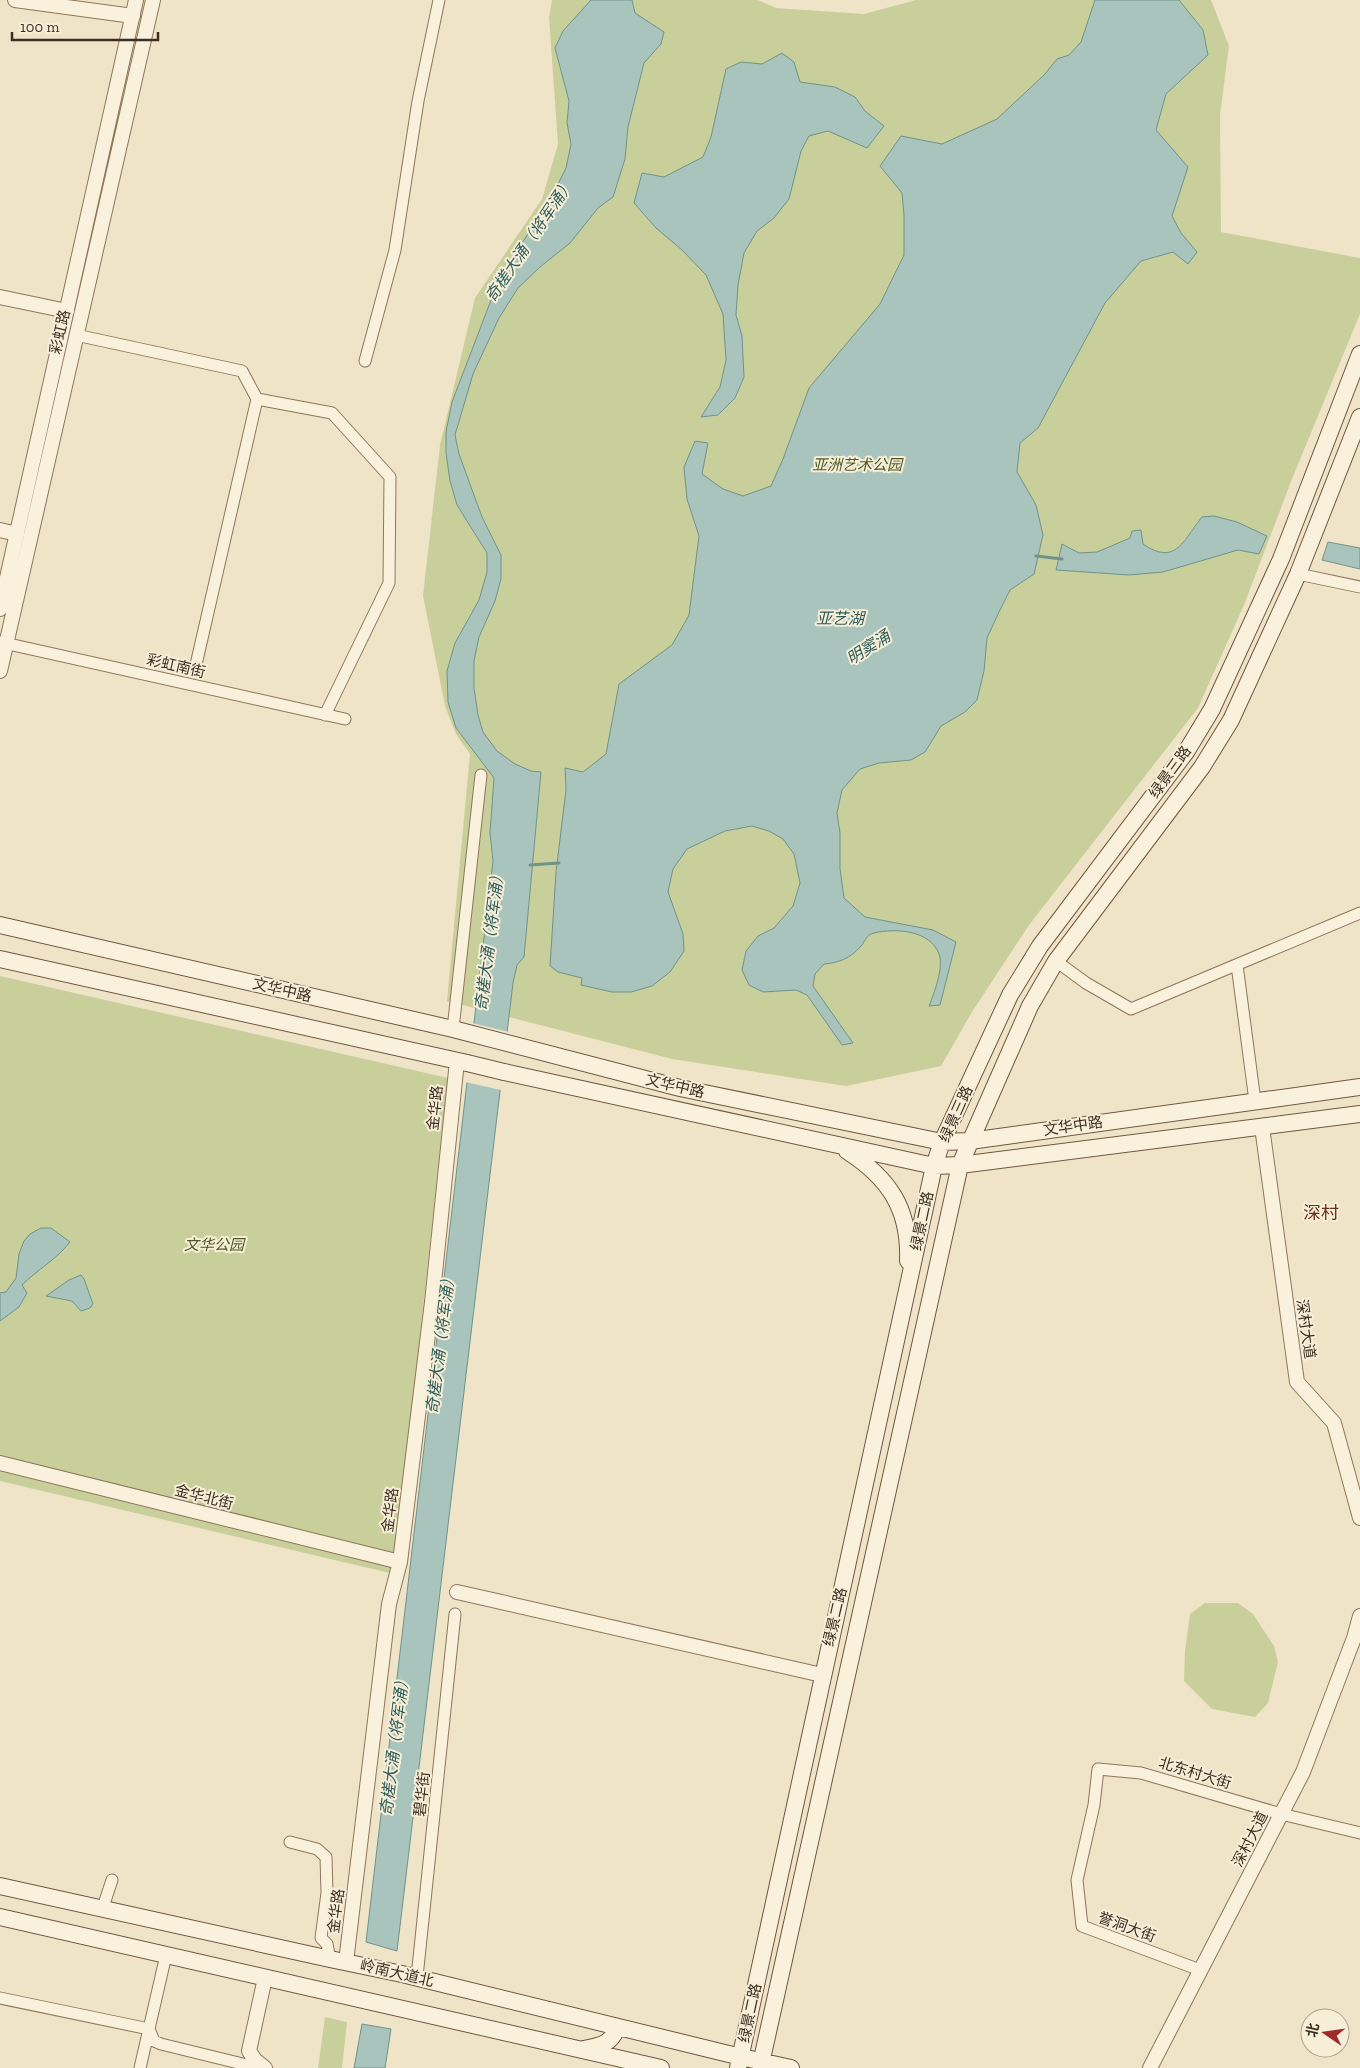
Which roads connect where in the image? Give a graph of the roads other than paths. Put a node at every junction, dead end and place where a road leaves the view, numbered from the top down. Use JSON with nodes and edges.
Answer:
{"nodes":[{"id":1,"x":14,"y":0,"type":"edge"},
{"id":2,"x":136,"y":0,"type":"edge"},
{"id":3,"x":154,"y":0,"type":"edge"},
{"id":4,"x":439,"y":0,"type":"edge"},
{"id":5,"x":133,"y":16,"type":"junction"},
{"id":6,"x":0,"y":297,"type":"edge"},
{"id":7,"x":67,"y":311,"type":"junction"},
{"id":8,"x":76,"y":335,"type":"junction"},
{"id":9,"x":1360,"y":354,"type":"edge"},
{"id":10,"x":366,"y":362,"type":"dead end"},
{"id":11,"x":257,"y":399,"type":"junction"},
{"id":12,"x":1360,"y":417,"type":"edge"},
{"id":13,"x":0,"y":530,"type":"edge"},
{"id":14,"x":17,"y":534,"type":"junction"},
{"id":15,"x":1298,"y":574,"type":"junction"},
{"id":16,"x":1360,"y":587,"type":"edge"},
{"id":17,"x":0,"y":609,"type":"edge"},
{"id":18,"x":3,"y":643,"type":"edge"},
{"id":19,"x":195,"y":669,"type":"dead end"},
{"id":20,"x":0,"y":671,"type":"edge"},
{"id":21,"x":325,"y":714,"type":"junction"},
{"id":22,"x":345,"y":719,"type":"dead end"},
{"id":23,"x":481,"y":775,"type":"dead end"},
{"id":24,"x":1360,"y":913,"type":"edge"},
{"id":25,"x":0,"y":925,"type":"edge"},
{"id":26,"x":0,"y":959,"type":"edge"},
{"id":27,"x":1056,"y":961,"type":"junction"},
{"id":28,"x":1236,"y":965,"type":"junction"},
{"id":29,"x":453,"y":1029,"type":"junction"},
{"id":30,"x":462,"y":1062,"type":"junction"},
{"id":31,"x":1360,"y":1087,"type":"edge"},
{"id":32,"x":1255,"y":1101,"type":"junction"},
{"id":33,"x":1360,"y":1114,"type":"edge"},
{"id":34,"x":1262,"y":1127,"type":"junction"},
{"id":35,"x":970,"y":1141,"type":"junction"},
{"id":36,"x":942,"y":1142,"type":"junction"},
{"id":37,"x":837,"y":1144,"type":"junction"},
{"id":38,"x":960,"y":1165,"type":"junction"},
{"id":39,"x":934,"y":1166,"type":"junction"},
{"id":40,"x":906,"y":1295,"type":"junction"},
{"id":41,"x":0,"y":1463,"type":"edge"},
{"id":42,"x":1360,"y":1518,"type":"edge"},
{"id":43,"x":400,"y":1562,"type":"junction"},
{"id":44,"x":457,"y":1592,"type":"dead end"},
{"id":45,"x":455,"y":1614,"type":"dead end"},
{"id":46,"x":1360,"y":1616,"type":"edge"},
{"id":47,"x":822,"y":1675,"type":"junction"},
{"id":48,"x":1098,"y":1768,"type":"joint"},
{"id":49,"x":1281,"y":1814,"type":"junction"},
{"id":50,"x":1360,"y":1833,"type":"edge"},
{"id":51,"x":290,"y":1842,"type":"dead end"},
{"id":52,"x":112,"y":1880,"type":"dead end"},
{"id":53,"x":0,"y":1886,"type":"edge"},
{"id":54,"x":102,"y":1910,"type":"junction"},
{"id":55,"x":0,"y":1917,"type":"edge"},
{"id":56,"x":166,"y":1955,"type":"junction"},
{"id":57,"x":330,"y":1959,"type":"junction"},
{"id":58,"x":346,"y":1962,"type":"junction"},
{"id":59,"x":1200,"y":1970,"type":"junction"},
{"id":60,"x":417,"y":1977,"type":"junction"},
{"id":61,"x":265,"y":1978,"type":"junction"},
{"id":62,"x":0,"y":1998,"type":"edge"},
{"id":63,"x":617,"y":2027,"type":"junction"},
{"id":64,"x":149,"y":2029,"type":"junction"},
{"id":65,"x":582,"y":2050,"type":"junction"},
{"id":66,"x":740,"y":2063,"type":"edge"},
{"id":67,"x":261,"y":2065,"type":"edge"},
{"id":68,"x":761,"y":2065,"type":"edge"},
{"id":69,"x":140,"y":2068,"type":"edge"},
{"id":70,"x":661,"y":2068,"type":"edge"},
{"id":71,"x":792,"y":2068,"type":"edge"},
{"id":72,"x":1150,"y":2068,"type":"edge"}],
"edges":[{"from":1,"to":5,"type":"street"},
{"from":2,"to":5,"type":"street","name":"彩虹路"},
{"from":3,"to":8,"type":"street","name":"彩虹路"},
{"from":4,"to":10,"type":"street"},
{"from":5,"to":7,"type":"street","name":"彩虹路"},
{"from":6,"to":7,"type":"street"},
{"from":7,"to":14,"type":"street","name":"彩虹路"},
{"from":8,"to":11,"type":"street"},
{"from":8,"to":18,"type":"street","name":"彩虹路"},
{"from":9,"to":36,"type":"main road","name":"绿景三路"},
{"from":11,"to":19,"type":"street"},
{"from":11,"to":21,"type":"street"},
{"from":12,"to":15,"type":"main road","name":"绿景三路"},
{"from":13,"to":14,"type":"street"},
{"from":14,"to":17,"type":"street","name":"彩虹路"},
{"from":15,"to":16,"type":"street"},
{"from":15,"to":27,"type":"main road","name":"绿景三路"},
{"from":18,"to":20,"type":"street","name":"彩虹路"},
{"from":18,"to":21,"type":"street","name":"彩虹南街"},
{"from":21,"to":22,"type":"street","name":"彩虹南街"},
{"from":23,"to":29,"type":"street"},
{"from":24,"to":28,"type":"street"},
{"from":25,"to":29,"type":"main road","name":"文华中路"},
{"from":26,"to":30,"type":"main road","name":"文华中路"},
{"from":27,"to":28,"type":"street"},
{"from":27,"to":35,"type":"main road","name":"绿景三路"},
{"from":28,"to":32,"type":"street"},
{"from":29,"to":36,"type":"main road","name":"文华中路"},
{"from":30,"to":37,"type":"main road","name":"文华中路","bridge":true},
{"from":30,"to":43,"type":"street","name":"金华路"},
{"from":31,"to":32,"type":"main road","name":"文华中路"},
{"from":32,"to":35,"type":"main road","name":"文华中路"},
{"from":33,"to":34,"type":"main road","name":"文华中路"},
{"from":34,"to":38,"type":"main road","name":"文华中路"},
{"from":34,"to":42,"type":"street","name":"深村大道"},
{"from":35,"to":36,"type":"main road","name":"文华中路"},
{"from":35,"to":38,"type":"main road","name":"绿景三路"},
{"from":36,"to":39,"type":"main road","name":"绿景三路"},
{"from":37,"to":39,"type":"main road","name":"文华中路"},
{"from":37,"to":40,"type":"main road"},
{"from":38,"to":39,"type":"main road","name":"文华中路"},
{"from":38,"to":68,"type":"main road","name":"绿景二路"},
{"from":39,"to":40,"type":"main road","name":"绿景二路"},
{"from":40,"to":47,"type":"main road","name":"绿景二路"},
{"from":41,"to":43,"type":"street","name":"金华北街"},
{"from":43,"to":58,"type":"street","name":"金华路"},
{"from":44,"to":47,"type":"street"},
{"from":45,"to":60,"type":"street","name":"碧华街"},
{"from":46,"to":49,"type":"street","name":"深村大道"},
{"from":47,"to":66,"type":"main road","name":"绿景二路"},
{"from":48,"to":49,"type":"street","name":"北东村大街"},
{"from":48,"to":59,"type":"street","name":"誉洞大街"},
{"from":49,"to":50,"type":"street","name":"北东村大街"},
{"from":49,"to":59,"type":"street","name":"深村大道"},
{"from":51,"to":57,"type":"street"},
{"from":52,"to":54,"type":"street"},
{"from":53,"to":54,"type":"main road","name":"岭南大道北"},
{"from":54,"to":57,"type":"main road","name":"岭南大道北"},
{"from":55,"to":56,"type":"main road"},
{"from":56,"to":61,"type":"main road"},
{"from":56,"to":64,"type":"street"},
{"from":57,"to":58,"type":"main road","name":"岭南大道北"},
{"from":58,"to":60,"type":"main road","name":"岭南大道北"},
{"from":59,"to":72,"type":"street","name":"深村大道"},
{"from":60,"to":63,"type":"main road","name":"岭南大道北"},
{"from":61,"to":65,"type":"main road"},
{"from":61,"to":67,"type":"street"},
{"from":62,"to":64,"type":"street"},
{"from":63,"to":65,"type":"main road"},
{"from":63,"to":66,"type":"main road","name":"岭南大道北"},
{"from":64,"to":67,"type":"street"},
{"from":64,"to":69,"type":"street"},
{"from":65,"to":70,"type":"main road"},
{"from":66,"to":68,"type":"main road","name":"岭南大道北"},
{"from":68,"to":71,"type":"main road","name":"岭南大道北"}]}
